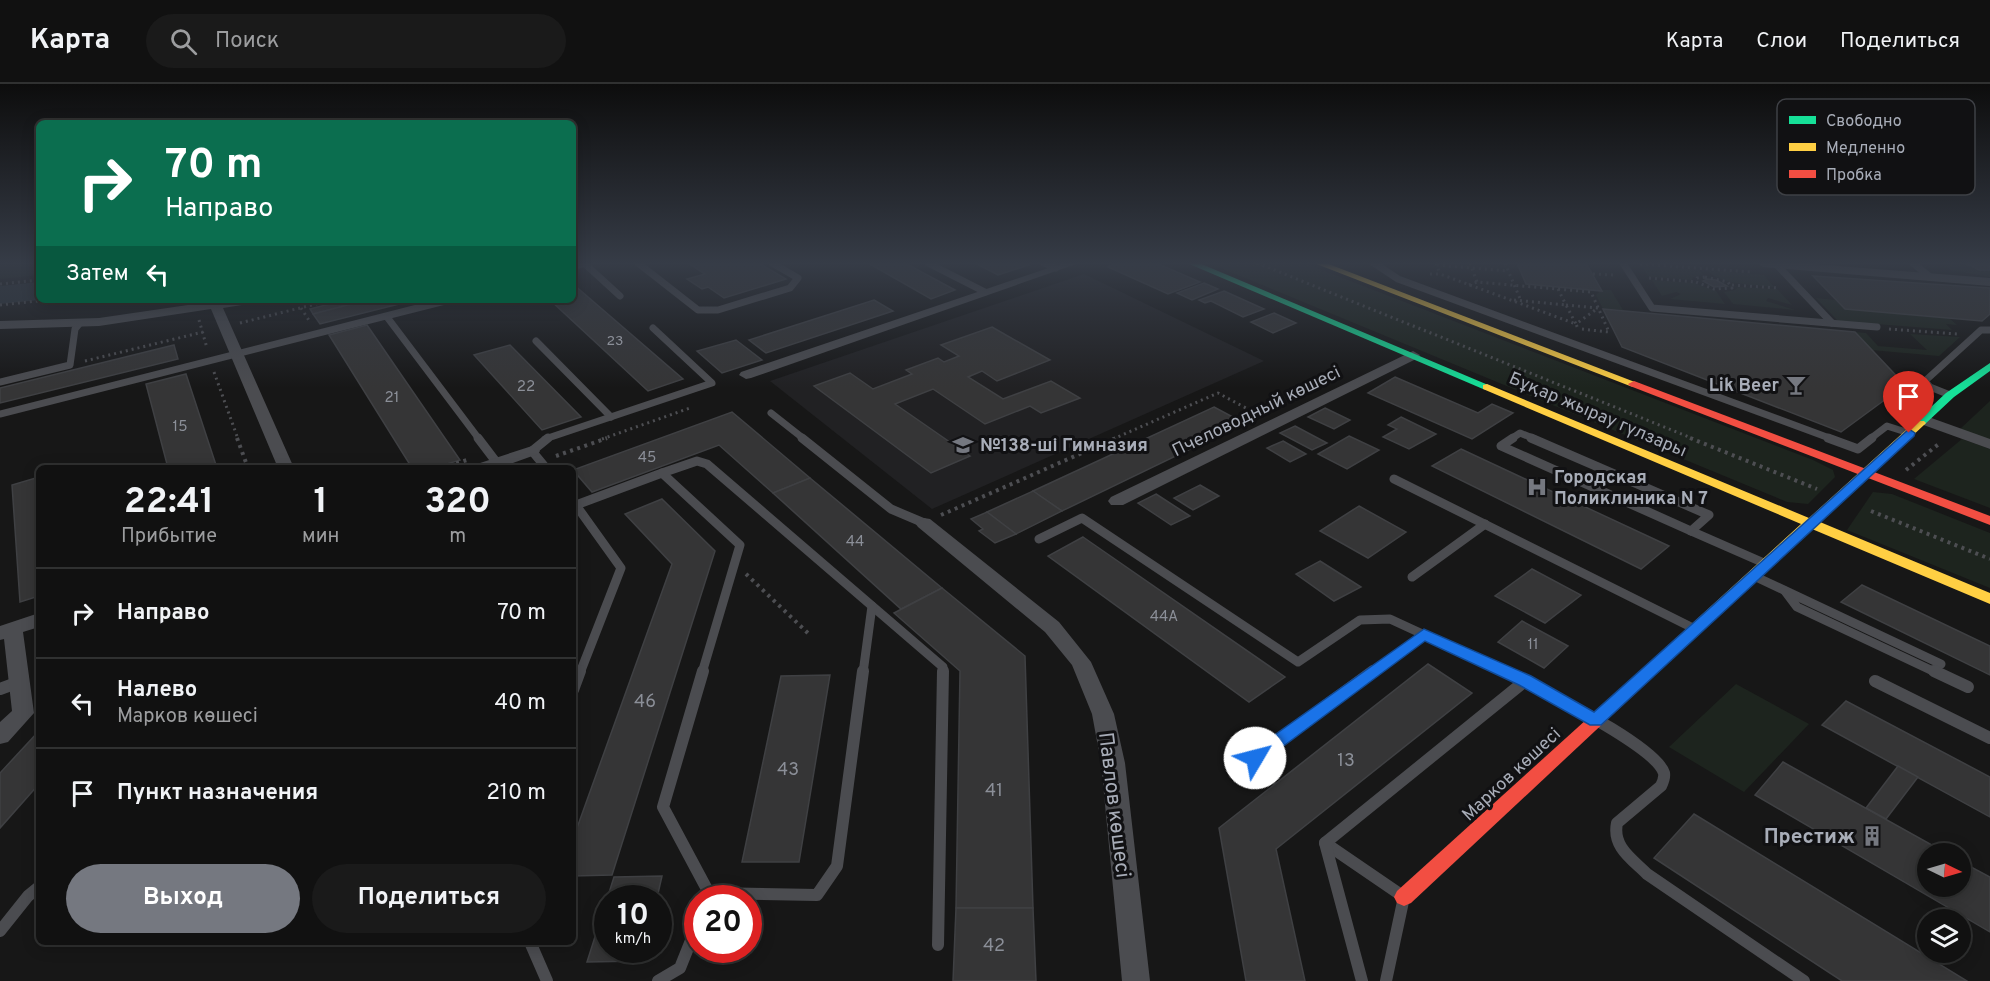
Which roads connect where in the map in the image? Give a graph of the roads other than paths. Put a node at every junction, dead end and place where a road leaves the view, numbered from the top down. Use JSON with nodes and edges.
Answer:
{"nodes":[{"id":1,"x":222,"y":305,"type":"edge"},
{"id":2,"x":431,"y":305,"type":"edge"},
{"id":3,"x":692,"y":305,"type":"edge"},
{"id":4,"x":735,"y":305,"type":"edge"},
{"id":5,"x":948,"y":305,"type":"edge"},
{"id":6,"x":1293,"y":305,"type":"edge"},
{"id":7,"x":1430,"y":305,"type":"edge"},
{"id":8,"x":1468,"y":305,"type":"edge"},
{"id":9,"x":1650,"y":305,"type":"edge"},
{"id":10,"x":1810,"y":305,"type":"edge"},
{"id":11,"x":216,"y":306,"type":"junction"},
{"id":12,"x":387,"y":317,"type":"junction"},
{"id":13,"x":79,"y":324,"type":"junction"},
{"id":14,"x":1832,"y":324,"type":"junction"},
{"id":15,"x":0,"y":325,"type":"edge"},
{"id":16,"x":1877,"y":327,"type":"road end"},
{"id":17,"x":653,"y":328,"type":"dead end"},
{"id":18,"x":1990,"y":330,"type":"edge"},
{"id":19,"x":536,"y":341,"type":"dead end"},
{"id":20,"x":235,"y":354,"type":"junction"},
{"id":21,"x":1413,"y":355,"type":"junction"},
{"id":22,"x":1622,"y":362,"type":"junction"},
{"id":23,"x":1990,"y":366,"type":"edge"},
{"id":24,"x":1604,"y":372,"type":"junction"},
{"id":25,"x":746,"y":375,"type":"dead end"},
{"id":26,"x":0,"y":382,"type":"edge"},
{"id":27,"x":1950,"y":395,"type":"junction"},
{"id":28,"x":771,"y":413,"type":"dead end"},
{"id":29,"x":0,"y":414,"type":"edge"},
{"id":30,"x":611,"y":417,"type":"junction"},
{"id":31,"x":1923,"y":420,"type":"junction"},
{"id":32,"x":1909,"y":433,"type":"junction"},
{"id":33,"x":1990,"y":444,"type":"edge"},
{"id":34,"x":540,"y":460,"type":"edge"},
{"id":35,"x":285,"y":465,"type":"edge"},
{"id":36,"x":489,"y":465,"type":"edge"},
{"id":37,"x":498,"y":465,"type":"edge"},
{"id":38,"x":662,"y":473,"type":"junction"},
{"id":39,"x":1867,"y":473,"type":"junction"},
{"id":40,"x":1394,"y":479,"type":"dead end"},
{"id":41,"x":1117,"y":501,"type":"dead end"},
{"id":42,"x":576,"y":503,"type":"edge"},
{"id":43,"x":576,"y":504,"type":"edge"},
{"id":44,"x":1990,"y":521,"type":"edge"},
{"id":45,"x":924,"y":523,"type":"joint"},
{"id":46,"x":1810,"y":523,"type":"junction"},
{"id":47,"x":1485,"y":524,"type":"junction"},
{"id":48,"x":1691,"y":531,"type":"junction"},
{"id":49,"x":1040,"y":539,"type":"dead end"},
{"id":50,"x":1766,"y":564,"type":"junction"},
{"id":51,"x":1753,"y":576,"type":"junction"},
{"id":52,"x":1412,"y":577,"type":"dead end"},
{"id":53,"x":1785,"y":591,"type":"junction"},
{"id":54,"x":1990,"y":599,"type":"edge"},
{"id":55,"x":872,"y":606,"type":"junction"},
{"id":56,"x":36,"y":621,"type":"edge"},
{"id":57,"x":1695,"y":629,"type":"junction"},
{"id":58,"x":6,"y":631,"type":"edge"},
{"id":59,"x":1424,"y":634,"type":"junction"},
{"id":60,"x":1941,"y":664,"type":"dead end"},
{"id":61,"x":1525,"y":681,"type":"junction"},
{"id":62,"x":1875,"y":681,"type":"dead end"},
{"id":63,"x":576,"y":682,"type":"edge"},
{"id":64,"x":10,"y":686,"type":"edge"},
{"id":65,"x":1968,"y":687,"type":"dead end"},
{"id":66,"x":1596,"y":721,"type":"junction"},
{"id":67,"x":0,"y":736,"type":"edge"},
{"id":68,"x":1990,"y":738,"type":"edge"},
{"id":69,"x":1237,"y":771,"type":"dead end"},
{"id":70,"x":1325,"y":843,"type":"junction"},
{"id":71,"x":702,"y":885,"type":"edge"},
{"id":72,"x":36,"y":889,"type":"edge"},
{"id":73,"x":762,"y":896,"type":"edge"},
{"id":74,"x":1404,"y":897,"type":"junction"},
{"id":75,"x":0,"y":931,"type":"edge"},
{"id":76,"x":532,"y":945,"type":"edge"},
{"id":77,"x":938,"y":945,"type":"dead end"},
{"id":78,"x":684,"y":958,"type":"edge"},
{"id":79,"x":547,"y":981,"type":"edge"},
{"id":80,"x":658,"y":981,"type":"edge"},
{"id":81,"x":1136,"y":981,"type":"edge"},
{"id":82,"x":1362,"y":981,"type":"edge"},
{"id":83,"x":1386,"y":981,"type":"edge"},
{"id":84,"x":1804,"y":981,"type":"edge"}],
"edges":[{"from":1,"to":11,"type":"street"},
{"from":2,"to":12,"type":"lane"},
{"from":3,"to":4,"type":"lane"},
{"from":5,"to":25,"type":"street"},
{"from":6,"to":21,"type":"street","name":"Бұқар жырау гүлзары"},
{"from":7,"to":24,"type":"street"},
{"from":8,"to":22,"type":"lane"},
{"from":9,"to":14,"type":"lane"},
{"from":10,"to":14,"type":"lane"},
{"from":11,"to":13,"type":"street"},
{"from":11,"to":20,"type":"street"},
{"from":12,"to":20,"type":"lane"},
{"from":12,"to":36,"type":"lane"},
{"from":13,"to":15,"type":"street"},
{"from":13,"to":26,"type":"lane"},
{"from":14,"to":16,"type":"lane"},
{"from":17,"to":30,"type":"lane"},
{"from":18,"to":27,"type":"lane"},
{"from":19,"to":30,"type":"lane"},
{"from":20,"to":29,"type":"lane"},
{"from":20,"to":35,"type":"street"},
{"from":21,"to":41,"type":"street","name":"Пчеловодный көшесі"},
{"from":21,"to":46,"type":"street","name":"Бұқар жырау гүлзары"},
{"from":22,"to":24,"type":"lane"},
{"from":22,"to":32,"type":"lane"},
{"from":23,"to":27,"type":"street","name":"Марков көшесі"},
{"from":24,"to":39,"type":"street"},
{"from":27,"to":31,"type":"street","name":"Марков көшесі"},
{"from":28,"to":45,"type":"lane"},
{"from":30,"to":34,"type":"lane"},
{"from":31,"to":32,"type":"street","name":"Марков көшесі"},
{"from":31,"to":33,"type":"street"},
{"from":32,"to":39,"type":"street","name":"Марков көшесі"},
{"from":34,"to":37,"type":"street"},
{"from":38,"to":42,"type":"lane"},
{"from":38,"to":55,"type":"lane"},
{"from":38,"to":71,"type":"lane"},
{"from":39,"to":44,"type":"street"},
{"from":39,"to":46,"type":"street","name":"Марков көшесі"},
{"from":40,"to":47,"type":"lane"},
{"from":43,"to":63,"type":"lane"},
{"from":45,"to":81,"type":"street","name":"Павлов көшесі"},
{"from":46,"to":50,"type":"street","name":"Марков көшесі"},
{"from":46,"to":54,"type":"street","name":"Бұқар жырау гүлзары"},
{"from":47,"to":52,"type":"lane"},
{"from":47,"to":57,"type":"lane"},
{"from":48,"to":48,"type":"lane"},
{"from":48,"to":50,"type":"lane"},
{"from":49,"to":59,"type":"lane"},
{"from":50,"to":51,"type":"street","name":"Марков көшесі"},
{"from":51,"to":53,"type":"lane"},
{"from":51,"to":57,"type":"street","name":"Марков көшесі"},
{"from":53,"to":60,"type":"lane"},
{"from":53,"to":65,"type":"lane"},
{"from":55,"to":73,"type":"lane"},
{"from":55,"to":77,"type":"lane"},
{"from":56,"to":58,"type":"street"},
{"from":57,"to":66,"type":"street","name":"Марков көшесі"},
{"from":58,"to":64,"type":"street"},
{"from":59,"to":61,"type":"lane"},
{"from":59,"to":69,"type":"lane"},
{"from":61,"to":66,"type":"lane"},
{"from":61,"to":70,"type":"lane"},
{"from":62,"to":68,"type":"lane"},
{"from":64,"to":67,"type":"street"},
{"from":66,"to":74,"type":"street","name":"Марков көшесі"},
{"from":66,"to":84,"type":"lane"},
{"from":70,"to":74,"type":"lane"},
{"from":70,"to":82,"type":"lane"},
{"from":72,"to":75,"type":"lane"},
{"from":74,"to":83,"type":"lane"},
{"from":76,"to":79,"type":"lane"},
{"from":78,"to":80,"type":"lane"}]}
